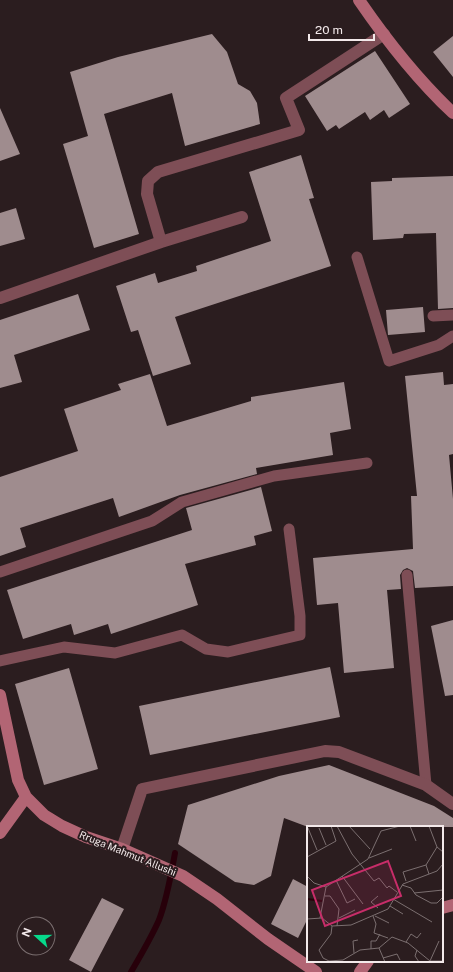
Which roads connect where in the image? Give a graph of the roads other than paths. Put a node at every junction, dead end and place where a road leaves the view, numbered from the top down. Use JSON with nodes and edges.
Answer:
{"nodes":[{"id":1,"x":358,"y":0,"type":"edge"},
{"id":2,"x":384,"y":34,"type":"junction"},
{"id":3,"x":451,"y":108,"type":"edge"},
{"id":4,"x":242,"y":217,"type":"dead end"},
{"id":5,"x":161,"y":242,"type":"junction"},
{"id":6,"x":357,"y":257,"type":"dead end"},
{"id":7,"x":0,"y":298,"type":"edge"},
{"id":8,"x":453,"y":315,"type":"edge"},
{"id":9,"x":433,"y":316,"type":"dead end"},
{"id":10,"x":453,"y":336,"type":"edge"},
{"id":11,"x":367,"y":463,"type":"dead end"},
{"id":12,"x":289,"y":530,"type":"dead end"},
{"id":13,"x":0,"y":572,"type":"edge"},
{"id":14,"x":406,"y":575,"type":"dead end"},
{"id":15,"x":0,"y":661,"type":"edge"},
{"id":16,"x":0,"y":696,"type":"edge"},
{"id":17,"x":426,"y":785,"type":"junction"},
{"id":18,"x":26,"y":797,"type":"junction"},
{"id":19,"x":453,"y":804,"type":"edge"},
{"id":20,"x":0,"y":833,"type":"edge"},
{"id":21,"x":122,"y":849,"type":"junction"},
{"id":22,"x":453,"y":904,"type":"edge"},
{"id":23,"x":443,"y":908,"type":"edge"},
{"id":24,"x":367,"y":962,"type":"edge"},
{"id":25,"x":316,"y":972,"type":"edge"},
{"id":26,"x":360,"y":972,"type":"edge"}],
"edges":[{"from":1,"to":2,"type":"street"},
{"from":2,"to":3,"type":"street"},
{"from":2,"to":5,"type":"street"},
{"from":4,"to":5,"type":"street"},
{"from":5,"to":7,"type":"street"},
{"from":6,"to":10,"type":"lane"},
{"from":8,"to":9,"type":"lane"},
{"from":11,"to":13,"type":"lane"},
{"from":12,"to":15,"type":"lane"},
{"from":14,"to":17,"type":"lane"},
{"from":16,"to":18,"type":"street","name":"Rruga Mahmut Allushi"},
{"from":17,"to":19,"type":"street"},
{"from":17,"to":21,"type":"street"},
{"from":18,"to":20,"type":"street"},
{"from":18,"to":21,"type":"street","name":"Rruga Mahmut Allushi"},
{"from":21,"to":25,"type":"street","name":"Rruga Mahmut Allushi"},
{"from":22,"to":23,"type":"street"},
{"from":24,"to":26,"type":"street"}]}
